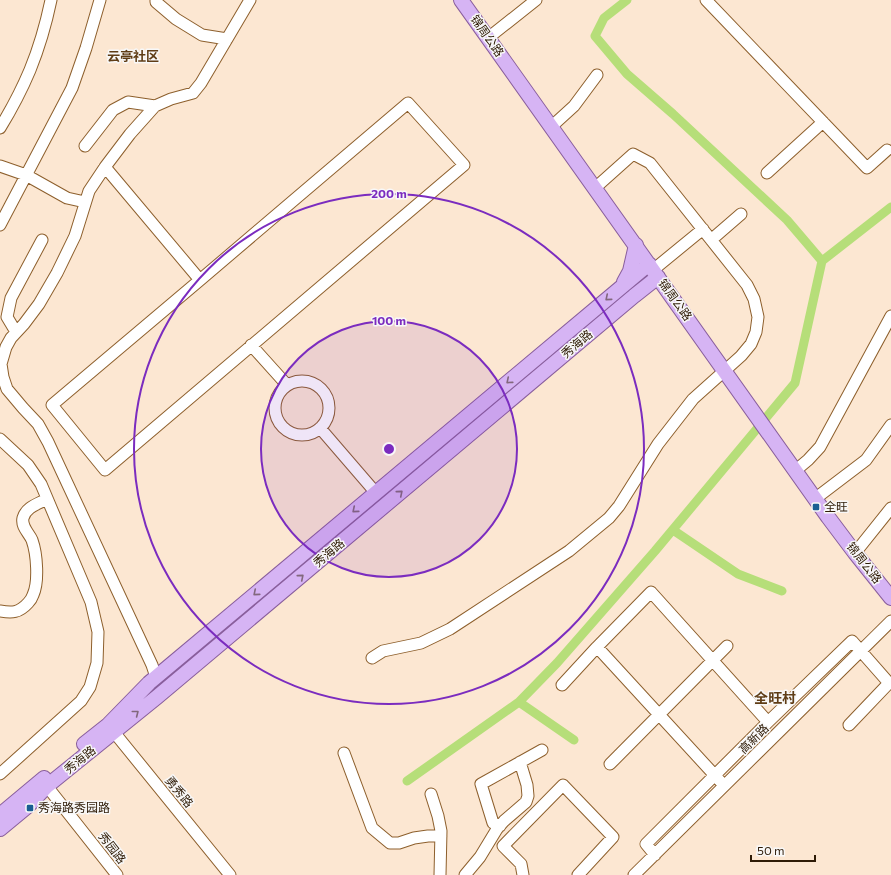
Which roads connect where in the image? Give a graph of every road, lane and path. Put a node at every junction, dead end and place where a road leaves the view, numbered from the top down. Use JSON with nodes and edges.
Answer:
{"nodes":[{"id":1,"x":51,"y":0,"type":"edge"},
{"id":2,"x":100,"y":0,"type":"edge"},
{"id":3,"x":156,"y":0,"type":"edge"},
{"id":4,"x":250,"y":0,"type":"edge"},
{"id":5,"x":461,"y":0,"type":"edge"},
{"id":6,"x":536,"y":0,"type":"edge"},
{"id":7,"x":706,"y":0,"type":"edge"},
{"id":8,"x":227,"y":38,"type":"junction"},
{"id":9,"x":488,"y":38,"type":"junction"},
{"id":10,"x":597,"y":75,"type":"dead end"},
{"id":11,"x":155,"y":106,"type":"junction"},
{"id":12,"x":823,"y":122,"type":"junction"},
{"id":13,"x":551,"y":127,"type":"junction"},
{"id":14,"x":0,"y":128,"type":"edge"},
{"id":15,"x":85,"y":146,"type":"dead end"},
{"id":16,"x":887,"y":150,"type":"dead end"},
{"id":17,"x":0,"y":166,"type":"edge"},
{"id":18,"x":104,"y":167,"type":"junction"},
{"id":19,"x":767,"y":173,"type":"dead end"},
{"id":20,"x":26,"y":175,"type":"junction"},
{"id":21,"x":595,"y":188,"type":"junction"},
{"id":22,"x":85,"y":202,"type":"junction"},
{"id":23,"x":741,"y":214,"type":"dead end"},
{"id":24,"x":0,"y":226,"type":"edge"},
{"id":25,"x":703,"y":229,"type":"junction"},
{"id":26,"x":42,"y":240,"type":"dead end"},
{"id":27,"x":711,"y":240,"type":"junction"},
{"id":28,"x":636,"y":245,"type":"junction"},
{"id":29,"x":654,"y":270,"type":"junction"},
{"id":30,"x":200,"y":280,"type":"junction"},
{"id":31,"x":622,"y":287,"type":"junction"},
{"id":32,"x":670,"y":293,"type":"junction"},
{"id":33,"x":634,"y":296,"type":"junction"},
{"id":34,"x":891,"y":316,"type":"edge"},
{"id":35,"x":16,"y":332,"type":"junction"},
{"id":36,"x":251,"y":345,"type":"junction"},
{"id":37,"x":725,"y":371,"type":"junction"},
{"id":38,"x":287,"y":385,"type":"junction"},
{"id":39,"x":891,"y":425,"type":"edge"},
{"id":40,"x":320,"y":428,"type":"junction"},
{"id":41,"x":0,"y":439,"type":"edge"},
{"id":42,"x":404,"y":469,"type":"junction"},
{"id":43,"x":796,"y":470,"type":"junction"},
{"id":44,"x":415,"y":481,"type":"junction"},
{"id":45,"x":376,"y":493,"type":"junction"},
{"id":46,"x":816,"y":498,"type":"junction"},
{"id":47,"x":47,"y":499,"type":"junction"},
{"id":48,"x":891,"y":508,"type":"edge"},
{"id":49,"x":855,"y":552,"type":"junction"},
{"id":50,"x":891,"y":598,"type":"edge"},
{"id":51,"x":0,"y":611,"type":"edge"},
{"id":52,"x":891,"y":621,"type":"edge"},
{"id":53,"x":727,"y":646,"type":"dead end"},
{"id":54,"x":597,"y":647,"type":"junction"},
{"id":55,"x":861,"y":651,"type":"junction"},
{"id":56,"x":372,"y":658,"type":"dead end"},
{"id":57,"x":713,"y":661,"type":"junction"},
{"id":58,"x":156,"y":677,"type":"junction"},
{"id":59,"x":562,"y":685,"type":"dead end"},
{"id":60,"x":659,"y":715,"type":"junction"},
{"id":61,"x":768,"y":722,"type":"junction"},
{"id":62,"x":850,"y":724,"type":"dead end"},
{"id":63,"x":111,"y":729,"type":"junction"},
{"id":64,"x":542,"y":750,"type":"dead end"},
{"id":65,"x":344,"y":753,"type":"dead end"},
{"id":66,"x":520,"y":762,"type":"junction"},
{"id":67,"x":610,"y":764,"type":"dead end"},
{"id":68,"x":0,"y":774,"type":"edge"},
{"id":69,"x":715,"y":776,"type":"junction"},
{"id":70,"x":44,"y":783,"type":"junction"},
{"id":71,"x":725,"y":786,"type":"junction"},
{"id":72,"x":431,"y":794,"type":"dead end"},
{"id":73,"x":4,"y":813,"type":"edge"},
{"id":74,"x":500,"y":826,"type":"junction"},
{"id":75,"x":0,"y":829,"type":"edge"},
{"id":76,"x":441,"y":836,"type":"junction"},
{"id":77,"x":655,"y":855,"type":"junction"},
{"id":78,"x":117,"y":875,"type":"edge"},
{"id":79,"x":230,"y":875,"type":"edge"},
{"id":80,"x":440,"y":875,"type":"edge"},
{"id":81,"x":465,"y":875,"type":"edge"},
{"id":82,"x":523,"y":875,"type":"edge"},
{"id":83,"x":578,"y":875,"type":"edge"},
{"id":84,"x":634,"y":875,"type":"edge"}],
"edges":[{"from":1,"to":14,"type":"street"},
{"from":2,"to":20,"type":"street"},
{"from":3,"to":8,"type":"street"},
{"from":4,"to":8,"type":"street"},
{"from":5,"to":9,"type":"main road","name":"锦周公路"},
{"from":6,"to":9,"type":"street"},
{"from":7,"to":12,"type":"street"},
{"from":8,"to":11,"type":"street"},
{"from":9,"to":13,"type":"main road","name":"锦周公路"},
{"from":10,"to":13,"type":"street"},
{"from":11,"to":15,"type":"street"},
{"from":11,"to":18,"type":"street"},
{"from":12,"to":16,"type":"street"},
{"from":12,"to":19,"type":"street"},
{"from":13,"to":21,"type":"main road","name":"锦周公路"},
{"from":17,"to":20,"type":"street"},
{"from":18,"to":22,"type":"street"},
{"from":18,"to":30,"type":"street"},
{"from":20,"to":22,"type":"street"},
{"from":20,"to":24,"type":"street"},
{"from":21,"to":25,"type":"street"},
{"from":21,"to":28,"type":"main road","name":"锦周公路"},
{"from":22,"to":35,"type":"street"},
{"from":23,"to":27,"type":"street"},
{"from":25,"to":27,"type":"street"},
{"from":25,"to":29,"type":"street"},
{"from":26,"to":35,"type":"street"},
{"from":27,"to":37,"type":"street"},
{"from":28,"to":29,"type":"main road","name":"锦周公路"},
{"from":28,"to":31,"type":"main road"},
{"from":29,"to":31,"type":"main road","name":"秀海路"},
{"from":29,"to":32,"type":"main road","name":"锦周公路"},
{"from":29,"to":33,"type":"main road","name":"秀海路"},
{"from":30,"to":36,"type":"street"},
{"from":30,"to":36,"type":"street"},
{"from":31,"to":42,"type":"main road","name":"秀海路","one_way":true},
{"from":32,"to":33,"type":"main road"},
{"from":32,"to":37,"type":"main road","name":"锦周公路"},
{"from":33,"to":44,"type":"main road","name":"秀海路"},
{"from":34,"to":43,"type":"street"},
{"from":35,"to":58,"type":"street"},
{"from":36,"to":38,"type":"street"},
{"from":37,"to":43,"type":"main road","name":"锦周公路"},
{"from":37,"to":56,"type":"street"},
{"from":38,"to":40,"type":"street"},
{"from":38,"to":40,"type":"street"},
{"from":39,"to":46,"type":"street"},
{"from":40,"to":45,"type":"street"},
{"from":41,"to":47,"type":"street"},
{"from":42,"to":44,"type":"street"},
{"from":42,"to":45,"type":"main road","name":"秀海路"},
{"from":43,"to":46,"type":"main road","name":"锦周公路"},
{"from":63,"to":44,"type":"main road","name":"秀海路","one_way":true},
{"from":45,"to":58,"type":"main road","name":"秀海路","one_way":true},
{"from":46,"to":49,"type":"main road","name":"锦周公路"},
{"from":47,"to":51,"type":"street"},
{"from":47,"to":68,"type":"street"},
{"from":48,"to":49,"type":"street"},
{"from":49,"to":50,"type":"main road","name":"锦周公路"},
{"from":52,"to":55,"type":"street","name":"高新路"},
{"from":53,"to":57,"type":"street"},
{"from":54,"to":57,"type":"street"},
{"from":54,"to":59,"type":"street"},
{"from":54,"to":60,"type":"street"},
{"from":55,"to":61,"type":"street"},
{"from":55,"to":62,"type":"street"},
{"from":55,"to":71,"type":"street","name":"高新路"},
{"from":57,"to":60,"type":"street"},
{"from":57,"to":61,"type":"street"},
{"from":58,"to":63,"type":"main road","name":"秀海路"},
{"from":60,"to":67,"type":"street"},
{"from":60,"to":69,"type":"street"},
{"from":61,"to":69,"type":"street"},
{"from":63,"to":70,"type":"main road","name":"秀海路"},
{"from":63,"to":79,"type":"street","name":"勇秀路"},
{"from":64,"to":66,"type":"street"},
{"from":65,"to":76,"type":"street"},
{"from":66,"to":74,"type":"street"},
{"from":66,"to":74,"type":"street"},
{"from":69,"to":71,"type":"street"},
{"from":69,"to":77,"type":"street"},
{"from":70,"to":73,"type":"main road","name":"秀海路"},
{"from":70,"to":75,"type":"main road","name":"秀海路"},
{"from":70,"to":78,"type":"street","name":"秀园路"},
{"from":71,"to":77,"type":"street","name":"高新路"},
{"from":72,"to":76,"type":"street"},
{"from":74,"to":81,"type":"street"},
{"from":76,"to":80,"type":"street"},
{"from":77,"to":84,"type":"street","name":"高新路"},
{"from":82,"to":83,"type":"street"}]}
